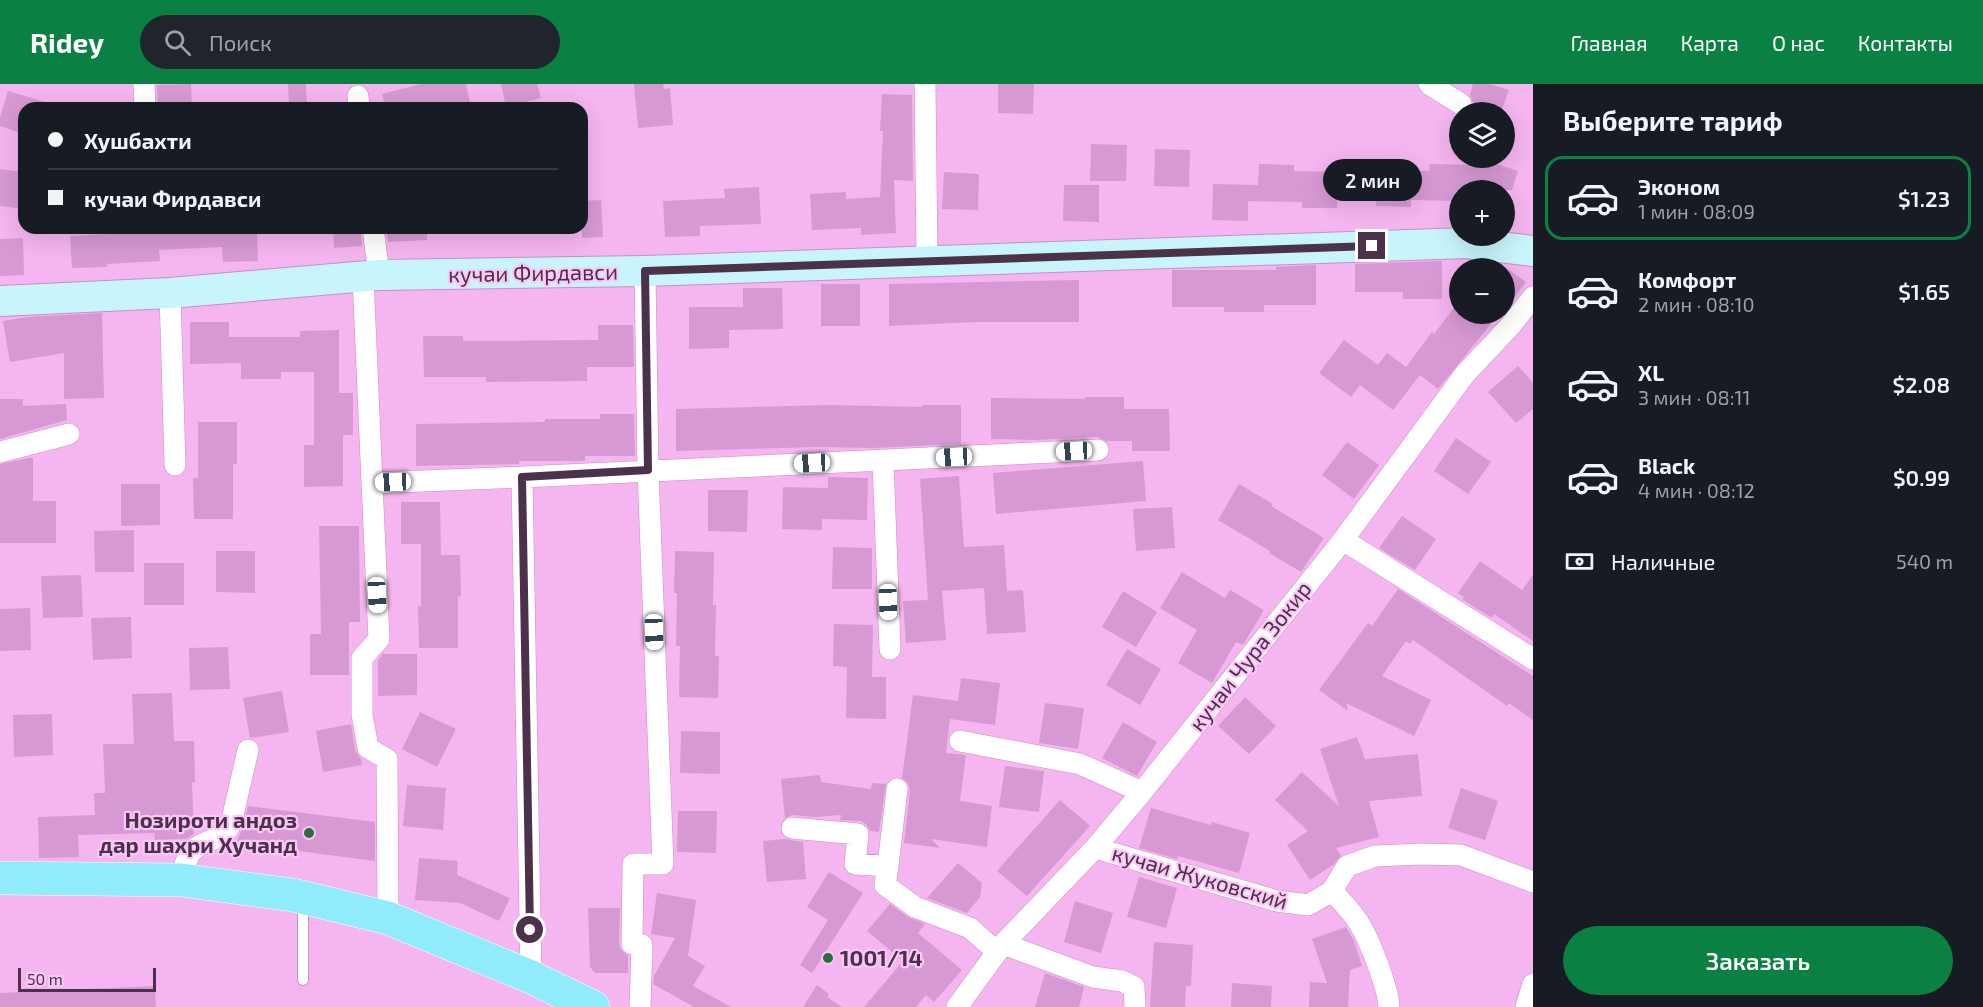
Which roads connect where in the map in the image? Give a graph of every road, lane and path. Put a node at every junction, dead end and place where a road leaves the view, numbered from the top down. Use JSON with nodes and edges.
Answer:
{"nodes":[{"id":1,"x":144,"y":84,"type":"edge"},
{"id":2,"x":925,"y":84,"type":"edge"},
{"id":3,"x":1429,"y":84,"type":"edge"},
{"id":4,"x":145,"y":102,"type":"edge"},
{"id":5,"x":1458,"y":102,"type":"edge"},
{"id":6,"x":373,"y":234,"type":"edge"},
{"id":7,"x":1533,"y":251,"type":"edge"},
{"id":8,"x":927,"y":260,"type":"junction"},
{"id":9,"x":645,"y":271,"type":"junction"},
{"id":10,"x":371,"y":276,"type":"junction"},
{"id":11,"x":170,"y":293,"type":"junction"},
{"id":12,"x":1533,"y":297,"type":"edge"},
{"id":13,"x":0,"y":301,"type":"edge"},
{"id":14,"x":69,"y":434,"type":"dead end"},
{"id":15,"x":1098,"y":450,"type":"dead end"},
{"id":16,"x":0,"y":452,"type":"edge"},
{"id":17,"x":882,"y":460,"type":"junction"},
{"id":18,"x":175,"y":465,"type":"dead end"},
{"id":19,"x":648,"y":470,"type":"junction"},
{"id":20,"x":522,"y":477,"type":"junction"},
{"id":21,"x":372,"y":483,"type":"junction"},
{"id":22,"x":1343,"y":540,"type":"junction"},
{"id":23,"x":890,"y":649,"type":"dead end"},
{"id":24,"x":1533,"y":659,"type":"edge"},
{"id":25,"x":960,"y":741,"type":"dead end"},
{"id":26,"x":248,"y":750,"type":"dead end"},
{"id":27,"x":897,"y":789,"type":"dead end"},
{"id":28,"x":1142,"y":792,"type":"junction"},
{"id":29,"x":792,"y":828,"type":"dead end"},
{"id":30,"x":1095,"y":848,"type":"junction"},
{"id":31,"x":888,"y":866,"type":"junction"},
{"id":32,"x":0,"y":878,"type":"edge"},
{"id":33,"x":181,"y":880,"type":"junction"},
{"id":34,"x":1533,"y":882,"type":"edge"},
{"id":35,"x":1332,"y":891,"type":"junction"},
{"id":36,"x":0,"y":896,"type":"edge"},
{"id":37,"x":303,"y":910,"type":"junction"},
{"id":38,"x":388,"y":918,"type":"junction"},
{"id":39,"x":1000,"y":948,"type":"junction"},
{"id":40,"x":531,"y":977,"type":"junction"},
{"id":41,"x":303,"y":980,"type":"dead end"},
{"id":42,"x":1533,"y":984,"type":"edge"},
{"id":43,"x":561,"y":1007,"type":"edge"},
{"id":44,"x":593,"y":1007,"type":"edge"},
{"id":45,"x":640,"y":1007,"type":"edge"},
{"id":46,"x":957,"y":1007,"type":"edge"},
{"id":47,"x":1135,"y":1007,"type":"edge"},
{"id":48,"x":1389,"y":1007,"type":"edge"},
{"id":49,"x":1526,"y":1007,"type":"edge"}],
"edges":[{"from":1,"to":4,"type":"street"},
{"from":2,"to":8,"type":"street"},
{"from":3,"to":5,"type":"street"},
{"from":6,"to":10,"type":"street"},
{"from":7,"to":8,"type":"street","name":"кучаи Фирдавси"},
{"from":8,"to":9,"type":"street","name":"кучаи Фирдавси"},
{"from":9,"to":10,"type":"street","name":"кучаи Фирдавси"},
{"from":9,"to":19,"type":"street"},
{"from":10,"to":11,"type":"street","name":"кучаи Фирдавси"},
{"from":10,"to":21,"type":"street"},
{"from":11,"to":13,"type":"street","name":"кучаи Фирдавси"},
{"from":11,"to":18,"type":"street"},
{"from":12,"to":22,"type":"street","name":"кучаи Чура Зокир"},
{"from":14,"to":16,"type":"street"},
{"from":15,"to":17,"type":"street"},
{"from":17,"to":19,"type":"street"},
{"from":17,"to":23,"type":"street"},
{"from":19,"to":20,"type":"street"},
{"from":19,"to":45,"type":"street"},
{"from":20,"to":21,"type":"street"},
{"from":20,"to":40,"type":"street"},
{"from":21,"to":38,"type":"street"},
{"from":22,"to":24,"type":"street"},
{"from":22,"to":28,"type":"street","name":"кучаи Чура Зокир"},
{"from":25,"to":28,"type":"street"},
{"from":26,"to":33,"type":"street"},
{"from":27,"to":31,"type":"street"},
{"from":28,"to":30,"type":"street","name":"кучаи Чура Зокир"},
{"from":29,"to":31,"type":"street"},
{"from":30,"to":35,"type":"street","name":"кучаи Жуковский"},
{"from":30,"to":39,"type":"street","name":"кучаи Чура Зокир"},
{"from":31,"to":39,"type":"street"},
{"from":32,"to":33,"type":"main road"},
{"from":33,"to":38,"type":"main road"},
{"from":34,"to":35,"type":"street"},
{"from":35,"to":48,"type":"street"},
{"from":36,"to":37,"type":"main road"},
{"from":37,"to":41,"type":"lane"},
{"from":37,"to":43,"type":"main road"},
{"from":38,"to":40,"type":"main road"},
{"from":39,"to":46,"type":"street","name":"кучаи Чура Зокир"},
{"from":39,"to":47,"type":"street"},
{"from":40,"to":44,"type":"main road"},
{"from":42,"to":49,"type":"street"}]}
